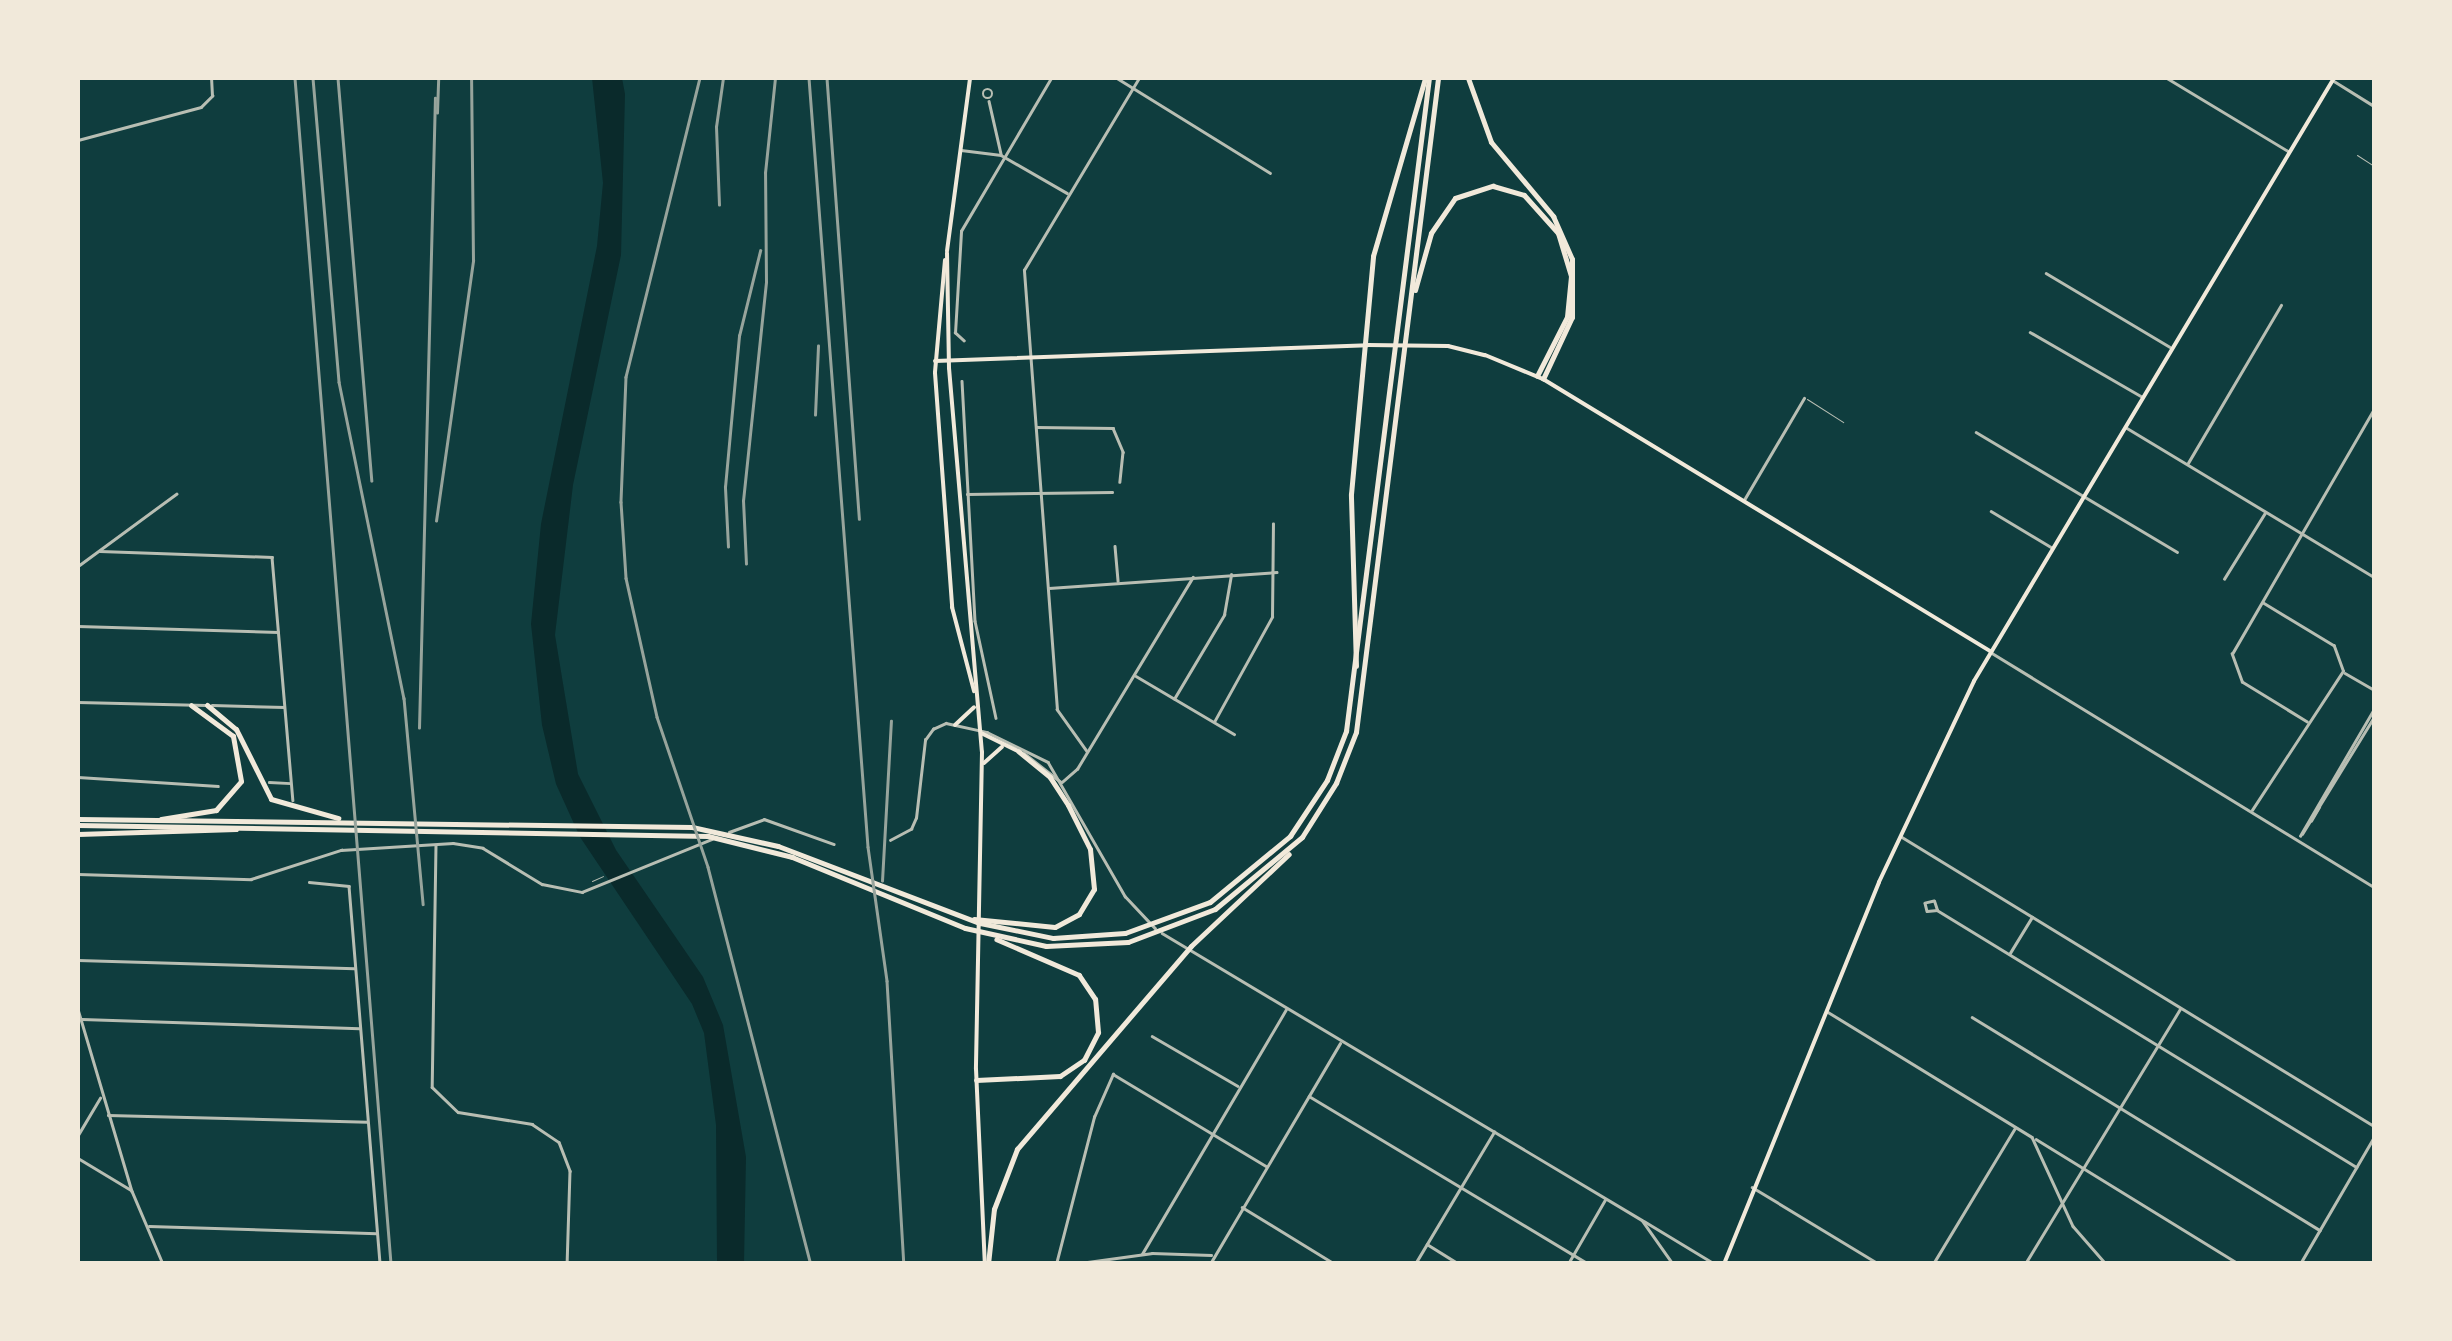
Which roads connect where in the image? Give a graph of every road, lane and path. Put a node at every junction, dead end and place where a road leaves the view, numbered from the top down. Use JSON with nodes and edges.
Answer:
{"nodes":[{"id":1,"x":210,"y":78,"type":"edge"},
{"id":2,"x":970,"y":78,"type":"edge"},
{"id":3,"x":1050,"y":78,"type":"edge"},
{"id":4,"x":1117,"y":78,"type":"edge"},
{"id":5,"x":1140,"y":78,"type":"edge"},
{"id":6,"x":1427,"y":78,"type":"edge"},
{"id":7,"x":1438,"y":78,"type":"edge"},
{"id":8,"x":1468,"y":78,"type":"edge"},
{"id":9,"x":2167,"y":78,"type":"edge"},
{"id":10,"x":2334,"y":79,"type":"edge"},
{"id":11,"x":1133,"y":88,"type":"junction"},
{"id":12,"x":989,"y":100,"type":"dead end"},
{"id":13,"x":2374,"y":106,"type":"edge"},
{"id":14,"x":78,"y":140,"type":"edge"},
{"id":15,"x":961,"y":150,"type":"junction"},
{"id":16,"x":2290,"y":152,"type":"junction"},
{"id":17,"x":1001,"y":155,"type":"junction"},
{"id":18,"x":2357,"y":156,"type":"dead end"},
{"id":19,"x":2374,"y":166,"type":"edge"},
{"id":20,"x":1270,"y":173,"type":"dead end"},
{"id":21,"x":1068,"y":194,"type":"junction"},
{"id":22,"x":947,"y":253,"type":"junction"},
{"id":23,"x":2046,"y":273,"type":"dead end"},
{"id":24,"x":1412,"y":298,"type":"junction"},
{"id":25,"x":2281,"y":304,"type":"dead end"},
{"id":26,"x":2030,"y":332,"type":"dead end"},
{"id":27,"x":964,"y":341,"type":"dead end"},
{"id":28,"x":1368,"y":345,"type":"junction"},
{"id":29,"x":2171,"y":348,"type":"junction"},
{"id":30,"x":1030,"y":357,"type":"junction"},
{"id":31,"x":949,"y":360,"type":"junction"},
{"id":32,"x":935,"y":361,"type":"junction"},
{"id":33,"x":1540,"y":378,"type":"junction"},
{"id":34,"x":962,"y":380,"type":"dead end"},
{"id":35,"x":2142,"y":396,"type":"junction"},
{"id":36,"x":1804,"y":398,"type":"joint"},
{"id":37,"x":2374,"y":409,"type":"edge"},
{"id":38,"x":1843,"y":422,"type":"dead end"},
{"id":39,"x":2124,"y":426,"type":"junction"},
{"id":40,"x":1035,"y":427,"type":"junction"},
{"id":41,"x":1976,"y":432,"type":"dead end"},
{"id":42,"x":2187,"y":464,"type":"junction"},
{"id":43,"x":1120,"y":482,"type":"dead end"},
{"id":44,"x":1112,"y":492,"type":"dead end"},
{"id":45,"x":1040,"y":493,"type":"junction"},
{"id":46,"x":176,"y":494,"type":"dead end"},
{"id":47,"x":966,"y":494,"type":"junction"},
{"id":48,"x":2082,"y":496,"type":"junction"},
{"id":49,"x":1743,"y":501,"type":"junction"},
{"id":50,"x":1991,"y":511,"type":"dead end"},
{"id":51,"x":2265,"y":512,"type":"junction"},
{"id":52,"x":1273,"y":524,"type":"dead end"},
{"id":53,"x":2302,"y":533,"type":"junction"},
{"id":54,"x":1115,"y":546,"type":"dead end"},
{"id":55,"x":2051,"y":548,"type":"junction"},
{"id":56,"x":100,"y":551,"type":"junction"},
{"id":57,"x":2178,"y":552,"type":"dead end"},
{"id":58,"x":78,"y":566,"type":"edge"},
{"id":59,"x":1276,"y":572,"type":"junction"},
{"id":60,"x":1230,"y":575,"type":"junction"},
{"id":61,"x":2374,"y":577,"type":"edge"},
{"id":62,"x":1179,"y":578,"type":"junction"},
{"id":63,"x":1193,"y":578,"type":"junction"},
{"id":64,"x":2224,"y":580,"type":"dead end"},
{"id":65,"x":1118,"y":582,"type":"junction"},
{"id":66,"x":1048,"y":588,"type":"junction"},
{"id":67,"x":1186,"y":590,"type":"junction"},
{"id":68,"x":2262,"y":602,"type":"junction"},
{"id":69,"x":78,"y":626,"type":"edge"},
{"id":70,"x":279,"y":632,"type":"junction"},
{"id":71,"x":1990,"y":652,"type":"junction"},
{"id":72,"x":2343,"y":671,"type":"junction"},
{"id":73,"x":1135,"y":676,"type":"junction"},
{"id":74,"x":1357,"y":679,"type":"junction"},
{"id":75,"x":2374,"y":690,"type":"edge"},
{"id":76,"x":974,"y":692,"type":"junction"},
{"id":77,"x":1174,"y":699,"type":"junction"},
{"id":78,"x":78,"y":702,"type":"edge"},
{"id":79,"x":976,"y":703,"type":"junction"},
{"id":80,"x":191,"y":705,"type":"junction"},
{"id":81,"x":206,"y":706,"type":"junction"},
{"id":82,"x":286,"y":707,"type":"junction"},
{"id":83,"x":2374,"y":709,"type":"edge"},
{"id":84,"x":2374,"y":717,"type":"edge"},
{"id":85,"x":996,"y":718,"type":"dead end"},
{"id":86,"x":1214,"y":722,"type":"junction"},
{"id":87,"x":2307,"y":722,"type":"junction"},
{"id":88,"x":955,"y":725,"type":"junction"},
{"id":89,"x":980,"y":733,"type":"junction"},
{"id":90,"x":1234,"y":734,"type":"dead end"},
{"id":91,"x":1006,"y":746,"type":"junction"},
{"id":92,"x":1018,"y":750,"type":"junction"},
{"id":93,"x":1087,"y":752,"type":"junction"},
{"id":94,"x":982,"y":765,"type":"junction"},
{"id":95,"x":78,"y":777,"type":"edge"},
{"id":96,"x":268,"y":782,"type":"dead end"},
{"id":97,"x":1062,"y":782,"type":"junction"},
{"id":98,"x":292,"y":783,"type":"junction"},
{"id":99,"x":218,"y":786,"type":"dead end"},
{"id":100,"x":293,"y":800,"type":"dead end"},
{"id":101,"x":2251,"y":811,"type":"junction"},
{"id":102,"x":160,"y":820,"type":"junction"},
{"id":103,"x":78,"y":822,"type":"edge"},
{"id":104,"x":333,"y":822,"type":"junction"},
{"id":105,"x":239,"y":828,"type":"junction"},
{"id":106,"x":78,"y":834,"type":"edge"},
{"id":107,"x":1901,"y":836,"type":"junction"},
{"id":108,"x":2299,"y":838,"type":"junction"},
{"id":109,"x":890,"y":840,"type":"dead end"},
{"id":110,"x":436,"y":843,"type":"junction"},
{"id":111,"x":834,"y":844,"type":"dead end"},
{"id":112,"x":1289,"y":852,"type":"junction"},
{"id":113,"x":821,"y":865,"type":"junction"},
{"id":114,"x":78,"y":874,"type":"edge"},
{"id":115,"x":603,"y":876,"type":"dead end"},
{"id":116,"x":592,"y":881,"type":"dead end"},
{"id":117,"x":858,"y":881,"type":"junction"},
{"id":118,"x":309,"y":882,"type":"dead end"},
{"id":119,"x":2374,"y":886,"type":"edge"},
{"id":120,"x":1937,"y":910,"type":"dead end"},
{"id":121,"x":2032,"y":916,"type":"junction"},
{"id":122,"x":994,"y":925,"type":"junction"},
{"id":123,"x":993,"y":938,"type":"junction"},
{"id":124,"x":2009,"y":954,"type":"junction"},
{"id":125,"x":78,"y":960,"type":"edge"},
{"id":126,"x":356,"y":968,"type":"junction"},
{"id":127,"x":2181,"y":1007,"type":"junction"},
{"id":128,"x":78,"y":1008,"type":"edge"},
{"id":129,"x":1286,"y":1008,"type":"junction"},
{"id":130,"x":1825,"y":1010,"type":"junction"},
{"id":131,"x":1972,"y":1016,"type":"dead end"},
{"id":132,"x":81,"y":1019,"type":"junction"},
{"id":133,"x":360,"y":1028,"type":"junction"},
{"id":134,"x":1152,"y":1036,"type":"dead end"},
{"id":135,"x":1341,"y":1042,"type":"junction"},
{"id":136,"x":2158,"y":1045,"type":"junction"},
{"id":137,"x":976,"y":1080,"type":"junction"},
{"id":138,"x":1239,"y":1087,"type":"junction"},
{"id":139,"x":102,"y":1096,"type":"junction"},
{"id":140,"x":1308,"y":1096,"type":"junction"},
{"id":141,"x":2120,"y":1108,"type":"junction"},
{"id":142,"x":108,"y":1114,"type":"junction"},
{"id":143,"x":78,"y":1116,"type":"edge"},
{"id":144,"x":85,"y":1121,"type":"junction"},
{"id":145,"x":368,"y":1122,"type":"junction"},
{"id":146,"x":2374,"y":1126,"type":"edge"},
{"id":147,"x":2016,"y":1127,"type":"junction"},
{"id":148,"x":1494,"y":1132,"type":"junction"},
{"id":149,"x":78,"y":1134,"type":"edge"},
{"id":150,"x":1212,"y":1134,"type":"junction"},
{"id":151,"x":2374,"y":1136,"type":"edge"},
{"id":152,"x":2032,"y":1137,"type":"junction"},
{"id":153,"x":78,"y":1158,"type":"edge"},
{"id":154,"x":1266,"y":1166,"type":"junction"},
{"id":155,"x":2357,"y":1167,"type":"junction"},
{"id":156,"x":2083,"y":1168,"type":"junction"},
{"id":157,"x":1460,"y":1187,"type":"junction"},
{"id":158,"x":1752,"y":1187,"type":"junction"},
{"id":159,"x":132,"y":1191,"type":"junction"},
{"id":160,"x":1606,"y":1199,"type":"junction"},
{"id":161,"x":2062,"y":1203,"type":"junction"},
{"id":162,"x":1242,"y":1207,"type":"junction"},
{"id":163,"x":1642,"y":1220,"type":"junction"},
{"id":164,"x":146,"y":1226,"type":"junction"},
{"id":165,"x":2320,"y":1230,"type":"junction"},
{"id":166,"x":378,"y":1233,"type":"junction"},
{"id":167,"x":1427,"y":1244,"type":"junction"},
{"id":168,"x":1142,"y":1254,"type":"junction"},
{"id":169,"x":1213,"y":1255,"type":"junction"},
{"id":170,"x":1573,"y":1255,"type":"junction"},
{"id":171,"x":163,"y":1264,"type":"edge"},
{"id":172,"x":380,"y":1264,"type":"edge"},
{"id":173,"x":567,"y":1264,"type":"edge"},
{"id":174,"x":986,"y":1264,"type":"edge"},
{"id":175,"x":1056,"y":1264,"type":"edge"},
{"id":176,"x":1073,"y":1264,"type":"edge"},
{"id":177,"x":1210,"y":1264,"type":"edge"},
{"id":178,"x":1335,"y":1264,"type":"edge"},
{"id":179,"x":1416,"y":1264,"type":"edge"},
{"id":180,"x":1459,"y":1264,"type":"edge"},
{"id":181,"x":1568,"y":1264,"type":"edge"},
{"id":182,"x":1589,"y":1264,"type":"edge"},
{"id":183,"x":1672,"y":1264,"type":"edge"},
{"id":184,"x":1715,"y":1264,"type":"edge"},
{"id":185,"x":1724,"y":1264,"type":"edge"},
{"id":186,"x":1879,"y":1264,"type":"edge"},
{"id":187,"x":1933,"y":1264,"type":"edge"},
{"id":188,"x":2025,"y":1264,"type":"edge"},
{"id":189,"x":2106,"y":1264,"type":"edge"},
{"id":190,"x":2239,"y":1264,"type":"edge"},
{"id":191,"x":2300,"y":1264,"type":"edge"}],
"edges":[{"from":1,"to":14,"type":"street"},
{"from":2,"to":15,"type":"main road"},
{"from":3,"to":17,"type":"street"},
{"from":4,"to":11,"type":"street"},
{"from":5,"to":11,"type":"street"},
{"from":6,"to":28,"type":"highway"},
{"from":6,"to":74,"type":"highway"},
{"from":7,"to":24,"type":"highway"},
{"from":8,"to":33,"type":"highway"},
{"from":9,"to":16,"type":"street"},
{"from":10,"to":13,"type":"street"},
{"from":10,"to":16,"type":"main road"},
{"from":11,"to":20,"type":"street"},
{"from":11,"to":21,"type":"street"},
{"from":12,"to":17,"type":"street"},
{"from":15,"to":17,"type":"street"},
{"from":15,"to":22,"type":"main road"},
{"from":16,"to":29,"type":"main road"},
{"from":17,"to":21,"type":"street"},
{"from":17,"to":27,"type":"street"},
{"from":18,"to":19,"type":"lane"},
{"from":21,"to":30,"type":"street"},
{"from":22,"to":31,"type":"main road"},
{"from":22,"to":32,"type":"main road"},
{"from":23,"to":29,"type":"street"},
{"from":24,"to":33,"type":"highway"},
{"from":24,"to":112,"type":"highway"},
{"from":25,"to":42,"type":"street"},
{"from":26,"to":35,"type":"street"},
{"from":28,"to":30,"type":"main road"},
{"from":28,"to":33,"type":"main road"},
{"from":28,"to":74,"type":"highway"},
{"from":29,"to":35,"type":"main road"},
{"from":30,"to":31,"type":"main road"},
{"from":30,"to":40,"type":"street"},
{"from":31,"to":32,"type":"main road"},
{"from":31,"to":76,"type":"main road"},
{"from":32,"to":76,"type":"main road"},
{"from":33,"to":49,"type":"main road"},
{"from":34,"to":47,"type":"street"},
{"from":35,"to":39,"type":"main road"},
{"from":36,"to":38,"type":"lane"},
{"from":36,"to":49,"type":"street"},
{"from":37,"to":53,"type":"street"},
{"from":39,"to":42,"type":"street"},
{"from":39,"to":48,"type":"main road"},
{"from":40,"to":43,"type":"street"},
{"from":40,"to":45,"type":"street"},
{"from":41,"to":48,"type":"street"},
{"from":42,"to":51,"type":"street"},
{"from":44,"to":45,"type":"street"},
{"from":45,"to":47,"type":"street"},
{"from":45,"to":66,"type":"street"},
{"from":46,"to":56,"type":"street"},
{"from":47,"to":85,"type":"street"},
{"from":48,"to":55,"type":"main road"},
{"from":48,"to":57,"type":"street"},
{"from":49,"to":71,"type":"main road"},
{"from":50,"to":55,"type":"street"},
{"from":51,"to":53,"type":"street"},
{"from":51,"to":64,"type":"street"},
{"from":52,"to":59,"type":"street"},
{"from":53,"to":61,"type":"street"},
{"from":53,"to":68,"type":"street"},
{"from":54,"to":65,"type":"street"},
{"from":55,"to":71,"type":"main road"},
{"from":56,"to":58,"type":"street"},
{"from":56,"to":70,"type":"street"},
{"from":59,"to":60,"type":"street"},
{"from":59,"to":86,"type":"street"},
{"from":60,"to":63,"type":"street"},
{"from":60,"to":77,"type":"street"},
{"from":62,"to":63,"type":"street"},
{"from":62,"to":65,"type":"street"},
{"from":62,"to":67,"type":"street"},
{"from":63,"to":67,"type":"street"},
{"from":65,"to":66,"type":"street"},
{"from":66,"to":93,"type":"street"},
{"from":67,"to":73,"type":"street"},
{"from":68,"to":72,"type":"street"},
{"from":68,"to":87,"type":"street"},
{"from":69,"to":70,"type":"street"},
{"from":70,"to":82,"type":"street"},
{"from":71,"to":101,"type":"street"},
{"from":71,"to":107,"type":"main road"},
{"from":72,"to":75,"type":"street"},
{"from":72,"to":87,"type":"street"},
{"from":73,"to":77,"type":"street"},
{"from":73,"to":93,"type":"street"},
{"from":74,"to":122,"type":"highway"},
{"from":76,"to":79,"type":"main road"},
{"from":77,"to":86,"type":"street"},
{"from":78,"to":80,"type":"street"},
{"from":79,"to":88,"type":"main road"},
{"from":79,"to":89,"type":"main road"},
{"from":80,"to":81,"type":"street"},
{"from":80,"to":102,"type":"highway"},
{"from":81,"to":82,"type":"street"},
{"from":81,"to":104,"type":"highway"},
{"from":82,"to":98,"type":"street"},
{"from":83,"to":108,"type":"street"},
{"from":84,"to":108,"type":"street"},
{"from":86,"to":90,"type":"street"},
{"from":87,"to":101,"type":"street"},
{"from":88,"to":89,"type":"street"},
{"from":88,"to":109,"type":"street"},
{"from":89,"to":91,"type":"main road"},
{"from":89,"to":94,"type":"main road"},
{"from":89,"to":97,"type":"street"},
{"from":91,"to":92,"type":"main road"},
{"from":91,"to":94,"type":"main road"},
{"from":92,"to":97,"type":"street"},
{"from":92,"to":122,"type":"highway"},
{"from":93,"to":97,"type":"street"},
{"from":94,"to":137,"type":"main road"},
{"from":95,"to":99,"type":"street"},
{"from":96,"to":98,"type":"street"},
{"from":97,"to":129,"type":"street"},
{"from":98,"to":100,"type":"street"},
{"from":101,"to":108,"type":"street"},
{"from":102,"to":103,"type":"highway"},
{"from":102,"to":104,"type":"highway"},
{"from":103,"to":105,"type":"highway"},
{"from":104,"to":105,"type":"highway"},
{"from":104,"to":113,"type":"highway"},
{"from":104,"to":113,"type":"highway"},
{"from":105,"to":106,"type":"highway"},
{"from":107,"to":121,"type":"street"},
{"from":107,"to":130,"type":"main road"},
{"from":108,"to":119,"type":"street"},
{"from":110,"to":111,"type":"street"},
{"from":110,"to":114,"type":"street"},
{"from":110,"to":173,"type":"street"},
{"from":112,"to":123,"type":"highway"},
{"from":112,"to":174,"type":"highway"},
{"from":113,"to":117,"type":"highway"},
{"from":115,"to":116,"type":"lane"},
{"from":117,"to":122,"type":"highway"},
{"from":117,"to":123,"type":"highway"},
{"from":118,"to":126,"type":"street"},
{"from":120,"to":124,"type":"street"},
{"from":121,"to":124,"type":"street"},
{"from":121,"to":127,"type":"street"},
{"from":123,"to":137,"type":"highway"},
{"from":124,"to":136,"type":"street"},
{"from":125,"to":126,"type":"street"},
{"from":126,"to":133,"type":"street"},
{"from":127,"to":136,"type":"street"},
{"from":127,"to":146,"type":"street"},
{"from":128,"to":132,"type":"street"},
{"from":129,"to":135,"type":"street"},
{"from":129,"to":138,"type":"street"},
{"from":130,"to":147,"type":"street"},
{"from":130,"to":158,"type":"main road"},
{"from":131,"to":141,"type":"street"},
{"from":132,"to":133,"type":"street"},
{"from":132,"to":139,"type":"street"},
{"from":133,"to":145,"type":"street"},
{"from":134,"to":138,"type":"street"},
{"from":135,"to":140,"type":"street"},
{"from":135,"to":148,"type":"street"},
{"from":136,"to":141,"type":"street"},
{"from":136,"to":155,"type":"street"},
{"from":137,"to":174,"type":"main road"},
{"from":138,"to":150,"type":"street"},
{"from":139,"to":142,"type":"street"},
{"from":139,"to":144,"type":"street"},
{"from":140,"to":154,"type":"street"},
{"from":140,"to":157,"type":"street"},
{"from":141,"to":156,"type":"street"},
{"from":141,"to":165,"type":"street"},
{"from":142,"to":145,"type":"street"},
{"from":142,"to":159,"type":"street"},
{"from":143,"to":144,"type":"street"},
{"from":144,"to":149,"type":"street"},
{"from":145,"to":166,"type":"street"},
{"from":147,"to":152,"type":"street"},
{"from":147,"to":187,"type":"street"},
{"from":148,"to":157,"type":"street"},
{"from":148,"to":160,"type":"street"},
{"from":150,"to":154,"type":"street"},
{"from":150,"to":168,"type":"street"},
{"from":150,"to":175,"type":"street"},
{"from":151,"to":155,"type":"street"},
{"from":152,"to":156,"type":"street"},
{"from":152,"to":161,"type":"street"},
{"from":153,"to":159,"type":"street"},
{"from":154,"to":162,"type":"street"},
{"from":155,"to":165,"type":"street"},
{"from":156,"to":161,"type":"street"},
{"from":156,"to":190,"type":"street"},
{"from":157,"to":167,"type":"street"},
{"from":157,"to":170,"type":"street"},
{"from":158,"to":185,"type":"main road"},
{"from":158,"to":186,"type":"street"},
{"from":159,"to":164,"type":"street"},
{"from":160,"to":163,"type":"street"},
{"from":160,"to":170,"type":"street"},
{"from":161,"to":188,"type":"street"},
{"from":161,"to":189,"type":"street"},
{"from":162,"to":169,"type":"street"},
{"from":162,"to":178,"type":"street"},
{"from":163,"to":183,"type":"street"},
{"from":163,"to":184,"type":"street"},
{"from":164,"to":166,"type":"street"},
{"from":164,"to":171,"type":"street"},
{"from":165,"to":191,"type":"street"},
{"from":166,"to":172,"type":"street"},
{"from":167,"to":179,"type":"street"},
{"from":167,"to":180,"type":"street"},
{"from":168,"to":169,"type":"street"},
{"from":168,"to":176,"type":"street"},
{"from":169,"to":177,"type":"street"},
{"from":170,"to":181,"type":"street"},
{"from":170,"to":182,"type":"street"}]}
